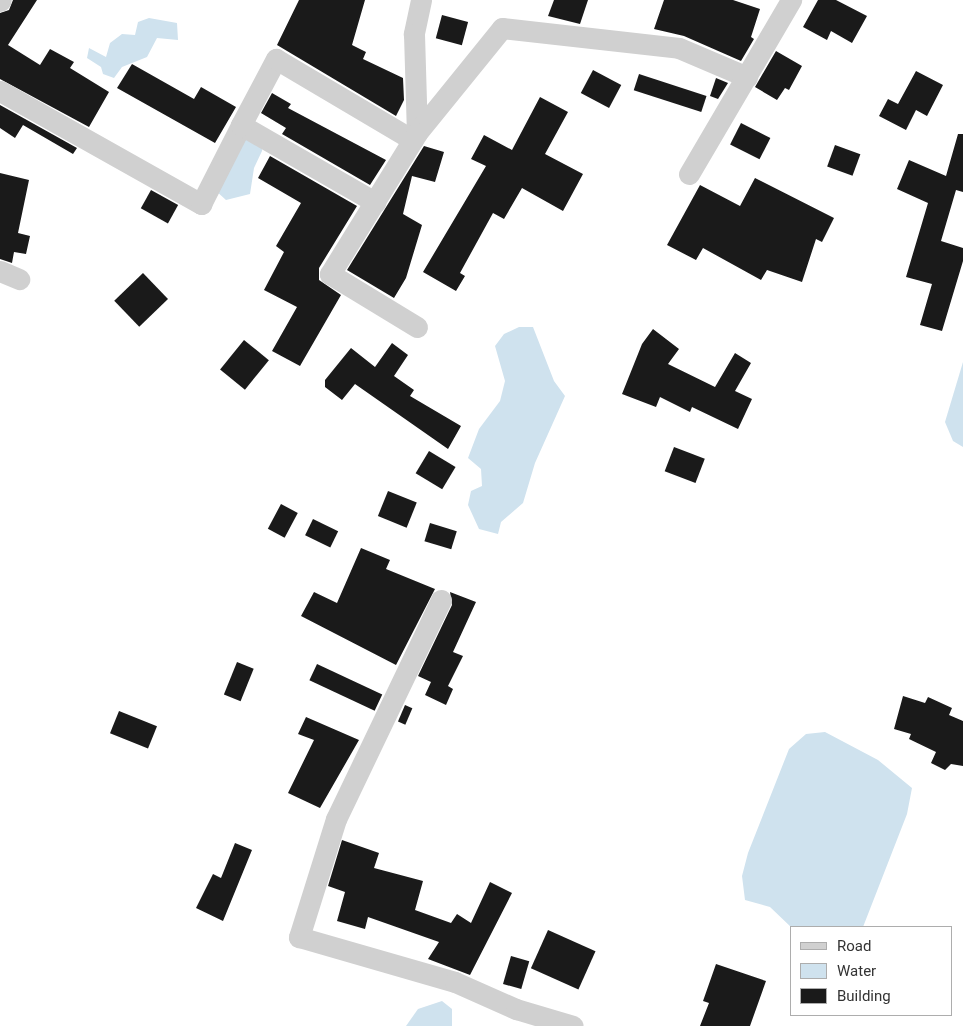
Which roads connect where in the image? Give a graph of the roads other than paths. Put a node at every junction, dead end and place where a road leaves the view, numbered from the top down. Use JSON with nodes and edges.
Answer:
{"nodes":[{"id":1,"x":421,"y":0,"type":"edge"},
{"id":2,"x":791,"y":0,"type":"edge"},
{"id":3,"x":747,"y":77,"type":"junction"},
{"id":4,"x":0,"y":91,"type":"edge"},
{"id":5,"x":241,"y":125,"type":"junction"},
{"id":6,"x":415,"y":136,"type":"junction"},
{"id":7,"x":689,"y":174,"type":"dead end"},
{"id":8,"x":375,"y":202,"type":"junction"},
{"id":9,"x":417,"y":327,"type":"dead end"},
{"id":10,"x":441,"y":600,"type":"dead end"},
{"id":11,"x":574,"y":1026,"type":"edge"}],
"edges":[{"from":1,"to":6,"type":"street"},
{"from":2,"to":3,"type":"street"},
{"from":3,"to":6,"type":"street"},
{"from":3,"to":7,"type":"street"},
{"from":4,"to":5,"type":"street"},
{"from":5,"to":6,"type":"street"},
{"from":5,"to":8,"type":"street"},
{"from":6,"to":8,"type":"street"},
{"from":8,"to":9,"type":"street"},
{"from":10,"to":11,"type":"street"}]}
